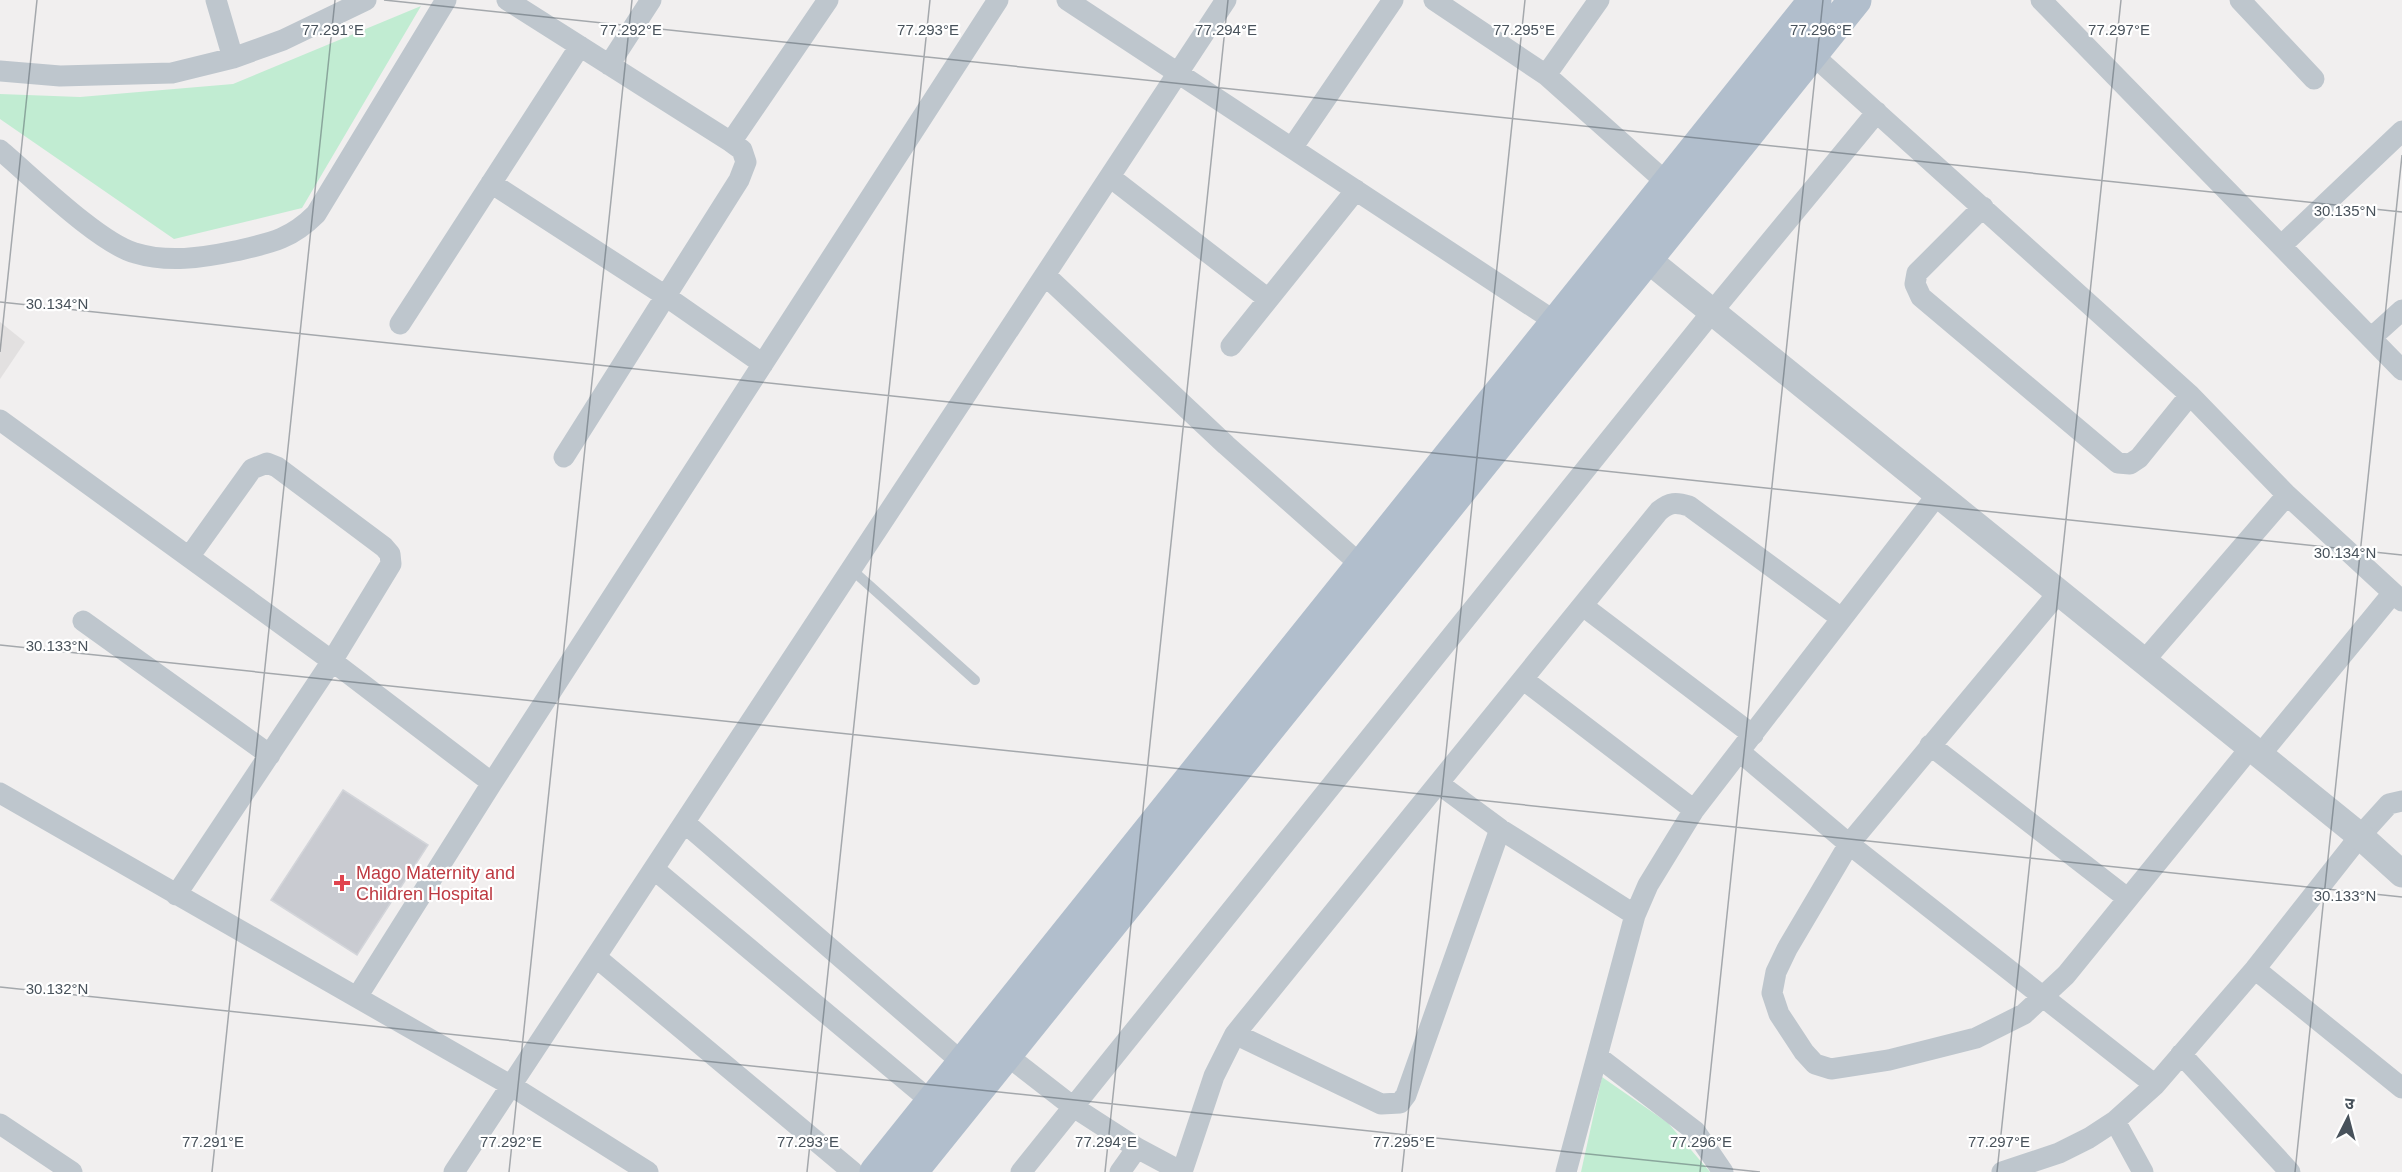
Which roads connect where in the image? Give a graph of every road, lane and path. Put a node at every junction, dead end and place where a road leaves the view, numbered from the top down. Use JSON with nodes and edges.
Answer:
{"nodes":[{"id":1,"x":216,"y":0,"type":"edge"},
{"id":2,"x":366,"y":0,"type":"edge"},
{"id":3,"x":446,"y":0,"type":"edge"},
{"id":4,"x":507,"y":0,"type":"edge"},
{"id":5,"x":651,"y":0,"type":"edge"},
{"id":6,"x":828,"y":0,"type":"edge"},
{"id":7,"x":998,"y":0,"type":"edge"},
{"id":8,"x":1067,"y":0,"type":"edge"},
{"id":9,"x":1226,"y":0,"type":"edge"},
{"id":10,"x":1393,"y":0,"type":"edge"},
{"id":11,"x":1434,"y":0,"type":"edge"},
{"id":12,"x":1599,"y":0,"type":"edge"},
{"id":13,"x":1815,"y":0,"type":"edge"},
{"id":14,"x":1855,"y":0,"type":"edge"},
{"id":15,"x":2041,"y":0,"type":"edge"},
{"id":16,"x":2240,"y":0,"type":"edge"},
{"id":17,"x":1800,"y":44,"type":"junction"},
{"id":18,"x":580,"y":46,"type":"junction"},
{"id":19,"x":233,"y":58,"type":"junction"},
{"id":20,"x":609,"y":65,"type":"junction"},
{"id":21,"x":0,"y":71,"type":"edge"},
{"id":22,"x":1178,"y":73,"type":"junction"},
{"id":23,"x":1546,"y":75,"type":"junction"},
{"id":24,"x":2314,"y":79,"type":"dead end"},
{"id":25,"x":1877,"y":112,"type":"junction"},
{"id":26,"x":2402,"y":131,"type":"edge"},
{"id":27,"x":731,"y":142,"type":"junction"},
{"id":28,"x":1292,"y":148,"type":"junction"},
{"id":29,"x":0,"y":150,"type":"edge"},
{"id":30,"x":1110,"y":177,"type":"junction"},
{"id":31,"x":491,"y":183,"type":"junction"},
{"id":32,"x":1667,"y":183,"type":"junction"},
{"id":33,"x":1356,"y":190,"type":"junction"},
{"id":34,"x":1983,"y":207,"type":"junction"},
{"id":35,"x":2281,"y":246,"type":"junction"},
{"id":36,"x":1634,"y":249,"type":"junction"},
{"id":37,"x":1046,"y":275,"type":"junction"},
{"id":38,"x":664,"y":295,"type":"junction"},
{"id":39,"x":1268,"y":299,"type":"junction"},
{"id":40,"x":2402,"y":310,"type":"edge"},
{"id":41,"x":1712,"y":312,"type":"junction"},
{"id":42,"x":400,"y":324,"type":"dead end"},
{"id":43,"x":1569,"y":330,"type":"junction"},
{"id":44,"x":2371,"y":338,"type":"junction"},
{"id":45,"x":1231,"y":346,"type":"dead end"},
{"id":46,"x":763,"y":364,"type":"junction"},
{"id":47,"x":2402,"y":370,"type":"edge"},
{"id":48,"x":2190,"y":395,"type":"junction"},
{"id":49,"x":0,"y":420,"type":"edge"},
{"id":50,"x":564,"y":457,"type":"dead end"},
{"id":51,"x":1938,"y":494,"type":"junction"},
{"id":52,"x":2287,"y":495,"type":"junction"},
{"id":53,"x":189,"y":557,"type":"junction"},
{"id":54,"x":1360,"y":565,"type":"junction"},
{"id":55,"x":851,"y":569,"type":"junction"},
{"id":56,"x":2059,"y":592,"type":"junction"},
{"id":57,"x":2398,"y":597,"type":"edge"},
{"id":58,"x":1583,"y":606,"type":"junction"},
{"id":59,"x":1841,"y":618,"type":"junction"},
{"id":60,"x":83,"y":621,"type":"dead end"},
{"id":61,"x":332,"y":661,"type":"junction"},
{"id":62,"x":2144,"y":661,"type":"junction"},
{"id":63,"x":975,"y":680,"type":"dead end"},
{"id":64,"x":1524,"y":680,"type":"junction"},
{"id":65,"x":1746,"y":743,"type":"junction"},
{"id":66,"x":1930,"y":745,"type":"junction"},
{"id":67,"x":2255,"y":751,"type":"junction"},
{"id":68,"x":270,"y":755,"type":"junction"},
{"id":69,"x":492,"y":783,"type":"junction"},
{"id":70,"x":1439,"y":784,"type":"junction"},
{"id":71,"x":0,"y":793,"type":"edge"},
{"id":72,"x":2402,"y":801,"type":"edge"},
{"id":73,"x":1694,"y":810,"type":"junction"},
{"id":74,"x":686,"y":823,"type":"junction"},
{"id":75,"x":1500,"y":829,"type":"junction"},
{"id":76,"x":2360,"y":836,"type":"junction"},
{"id":77,"x":1849,"y":844,"type":"junction"},
{"id":78,"x":655,"y":870,"type":"junction"},
{"id":79,"x":2402,"y":874,"type":"edge"},
{"id":80,"x":176,"y":895,"type":"junction"},
{"id":81,"x":2127,"y":898,"type":"junction"},
{"id":82,"x":1635,"y":915,"type":"junction"},
{"id":83,"x":597,"y":958,"type":"junction"},
{"id":84,"x":2255,"y":969,"type":"junction"},
{"id":85,"x":357,"y":998,"type":"junction"},
{"id":86,"x":2042,"y":998,"type":"junction"},
{"id":87,"x":1235,"y":1034,"type":"junction"},
{"id":88,"x":995,"y":1046,"type":"junction"},
{"id":89,"x":2181,"y":1054,"type":"junction"},
{"id":90,"x":1597,"y":1056,"type":"junction"},
{"id":91,"x":963,"y":1063,"type":"junction"},
{"id":92,"x":510,"y":1085,"type":"junction"},
{"id":93,"x":2155,"y":1085,"type":"junction"},
{"id":94,"x":2402,"y":1088,"type":"edge"},
{"id":95,"x":932,"y":1102,"type":"junction"},
{"id":96,"x":1072,"y":1106,"type":"junction"},
{"id":97,"x":2115,"y":1121,"type":"junction"},
{"id":98,"x":0,"y":1124,"type":"edge"},
{"id":99,"x":1137,"y":1148,"type":"junction"},
{"id":100,"x":72,"y":1172,"type":"edge"},
{"id":101,"x":454,"y":1172,"type":"edge"},
{"id":102,"x":648,"y":1172,"type":"edge"},
{"id":103,"x":853,"y":1172,"type":"edge"},
{"id":104,"x":876,"y":1172,"type":"edge"},
{"id":105,"x":911,"y":1172,"type":"edge"},
{"id":106,"x":1020,"y":1172,"type":"edge"},
{"id":107,"x":1120,"y":1172,"type":"edge"},
{"id":108,"x":1182,"y":1172,"type":"edge"},
{"id":109,"x":1566,"y":1172,"type":"edge"},
{"id":110,"x":1723,"y":1172,"type":"edge"},
{"id":111,"x":2002,"y":1172,"type":"edge"},
{"id":112,"x":2143,"y":1172,"type":"edge"},
{"id":113,"x":2290,"y":1172,"type":"edge"}],
"edges":[{"from":1,"to":19,"type":"street"},
{"from":2,"to":19,"type":"street"},
{"from":3,"to":29,"type":"street"},
{"from":4,"to":18,"type":"street"},
{"from":5,"to":20,"type":"street"},
{"from":6,"to":27,"type":"street"},
{"from":7,"to":46,"type":"street"},
{"from":8,"to":22,"type":"street"},
{"from":9,"to":22,"type":"street"},
{"from":10,"to":28,"type":"street"},
{"from":11,"to":23,"type":"street"},
{"from":12,"to":23,"type":"street"},
{"from":13,"to":17,"type":"main road"},
{"from":14,"to":17,"type":"main road"},
{"from":15,"to":35,"type":"street"},
{"from":16,"to":24,"type":"street"},
{"from":17,"to":25,"type":"street"},
{"from":17,"to":32,"type":"main road"},
{"from":17,"to":36,"type":"main road"},
{"from":18,"to":20,"type":"street"},
{"from":18,"to":31,"type":"street"},
{"from":19,"to":21,"type":"street"},
{"from":20,"to":27,"type":"street"},
{"from":22,"to":28,"type":"street"},
{"from":22,"to":30,"type":"street"},
{"from":23,"to":32,"type":"street"},
{"from":25,"to":34,"type":"street"},
{"from":25,"to":41,"type":"street"},
{"from":26,"to":35,"type":"street"},
{"from":27,"to":38,"type":"street"},
{"from":28,"to":33,"type":"street"},
{"from":30,"to":37,"type":"street"},
{"from":30,"to":39,"type":"street"},
{"from":31,"to":38,"type":"street"},
{"from":31,"to":42,"type":"street"},
{"from":32,"to":36,"type":"main road"},
{"from":33,"to":39,"type":"street"},
{"from":33,"to":43,"type":"street"},
{"from":34,"to":48,"type":"street"},
{"from":34,"to":48,"type":"street"},
{"from":35,"to":44,"type":"street"},
{"from":36,"to":41,"type":"street"},
{"from":36,"to":43,"type":"main road"},
{"from":37,"to":54,"type":"street"},
{"from":37,"to":55,"type":"street"},
{"from":38,"to":46,"type":"street"},
{"from":38,"to":50,"type":"street"},
{"from":39,"to":45,"type":"street"},
{"from":40,"to":44,"type":"street"},
{"from":41,"to":51,"type":"street"},
{"from":41,"to":96,"type":"street"},
{"from":43,"to":54,"type":"main road"},
{"from":43,"to":88,"type":"main road"},
{"from":44,"to":47,"type":"street"},
{"from":46,"to":69,"type":"street"},
{"from":48,"to":52,"type":"street"},
{"from":49,"to":53,"type":"street"},
{"from":51,"to":56,"type":"street"},
{"from":51,"to":59,"type":"street"},
{"from":52,"to":57,"type":"street"},
{"from":52,"to":62,"type":"street"},
{"from":53,"to":61,"type":"street"},
{"from":53,"to":61,"type":"street"},
{"from":54,"to":88,"type":"main road"},
{"from":55,"to":63,"type":"lane"},
{"from":55,"to":74,"type":"street"},
{"from":56,"to":62,"type":"street"},
{"from":56,"to":66,"type":"street"},
{"from":57,"to":67,"type":"street"},
{"from":58,"to":59,"type":"street"},
{"from":58,"to":64,"type":"street"},
{"from":58,"to":65,"type":"street"},
{"from":59,"to":65,"type":"street"},
{"from":60,"to":68,"type":"street"},
{"from":61,"to":68,"type":"street"},
{"from":61,"to":69,"type":"street"},
{"from":62,"to":67,"type":"street"},
{"from":64,"to":70,"type":"street"},
{"from":64,"to":73,"type":"street"},
{"from":65,"to":73,"type":"street"},
{"from":65,"to":77,"type":"street"},
{"from":66,"to":77,"type":"street"},
{"from":66,"to":81,"type":"street"},
{"from":67,"to":76,"type":"street"},
{"from":67,"to":81,"type":"street"},
{"from":68,"to":80,"type":"street"},
{"from":69,"to":85,"type":"street"},
{"from":70,"to":75,"type":"street"},
{"from":70,"to":87,"type":"street"},
{"from":71,"to":80,"type":"street"},
{"from":72,"to":76,"type":"street"},
{"from":73,"to":82,"type":"street"},
{"from":74,"to":78,"type":"street"},
{"from":74,"to":91,"type":"street"},
{"from":75,"to":82,"type":"street"},
{"from":75,"to":87,"type":"street"},
{"from":76,"to":79,"type":"street"},
{"from":76,"to":84,"type":"street"},
{"from":77,"to":86,"type":"street"},
{"from":77,"to":86,"type":"street"},
{"from":78,"to":83,"type":"street"},
{"from":78,"to":95,"type":"street"},
{"from":80,"to":85,"type":"street"},
{"from":81,"to":86,"type":"street"},
{"from":82,"to":90,"type":"street"},
{"from":83,"to":92,"type":"street"},
{"from":83,"to":103,"type":"street"},
{"from":84,"to":89,"type":"street"},
{"from":84,"to":94,"type":"street"},
{"from":85,"to":92,"type":"street"},
{"from":86,"to":93,"type":"street"},
{"from":87,"to":108,"type":"street"},
{"from":88,"to":91,"type":"main road"},
{"from":88,"to":96,"type":"street"},
{"from":88,"to":105,"type":"main road"},
{"from":89,"to":93,"type":"street"},
{"from":89,"to":113,"type":"street"},
{"from":90,"to":109,"type":"street"},
{"from":90,"to":110,"type":"street"},
{"from":91,"to":95,"type":"main road"},
{"from":92,"to":101,"type":"street"},
{"from":92,"to":102,"type":"street"},
{"from":93,"to":97,"type":"street"},
{"from":95,"to":104,"type":"main road"},
{"from":96,"to":99,"type":"street"},
{"from":96,"to":106,"type":"street"},
{"from":97,"to":111,"type":"street"},
{"from":97,"to":112,"type":"street"},
{"from":98,"to":100,"type":"street"},
{"from":99,"to":107,"type":"street"},
{"from":99,"to":108,"type":"street"}]}
